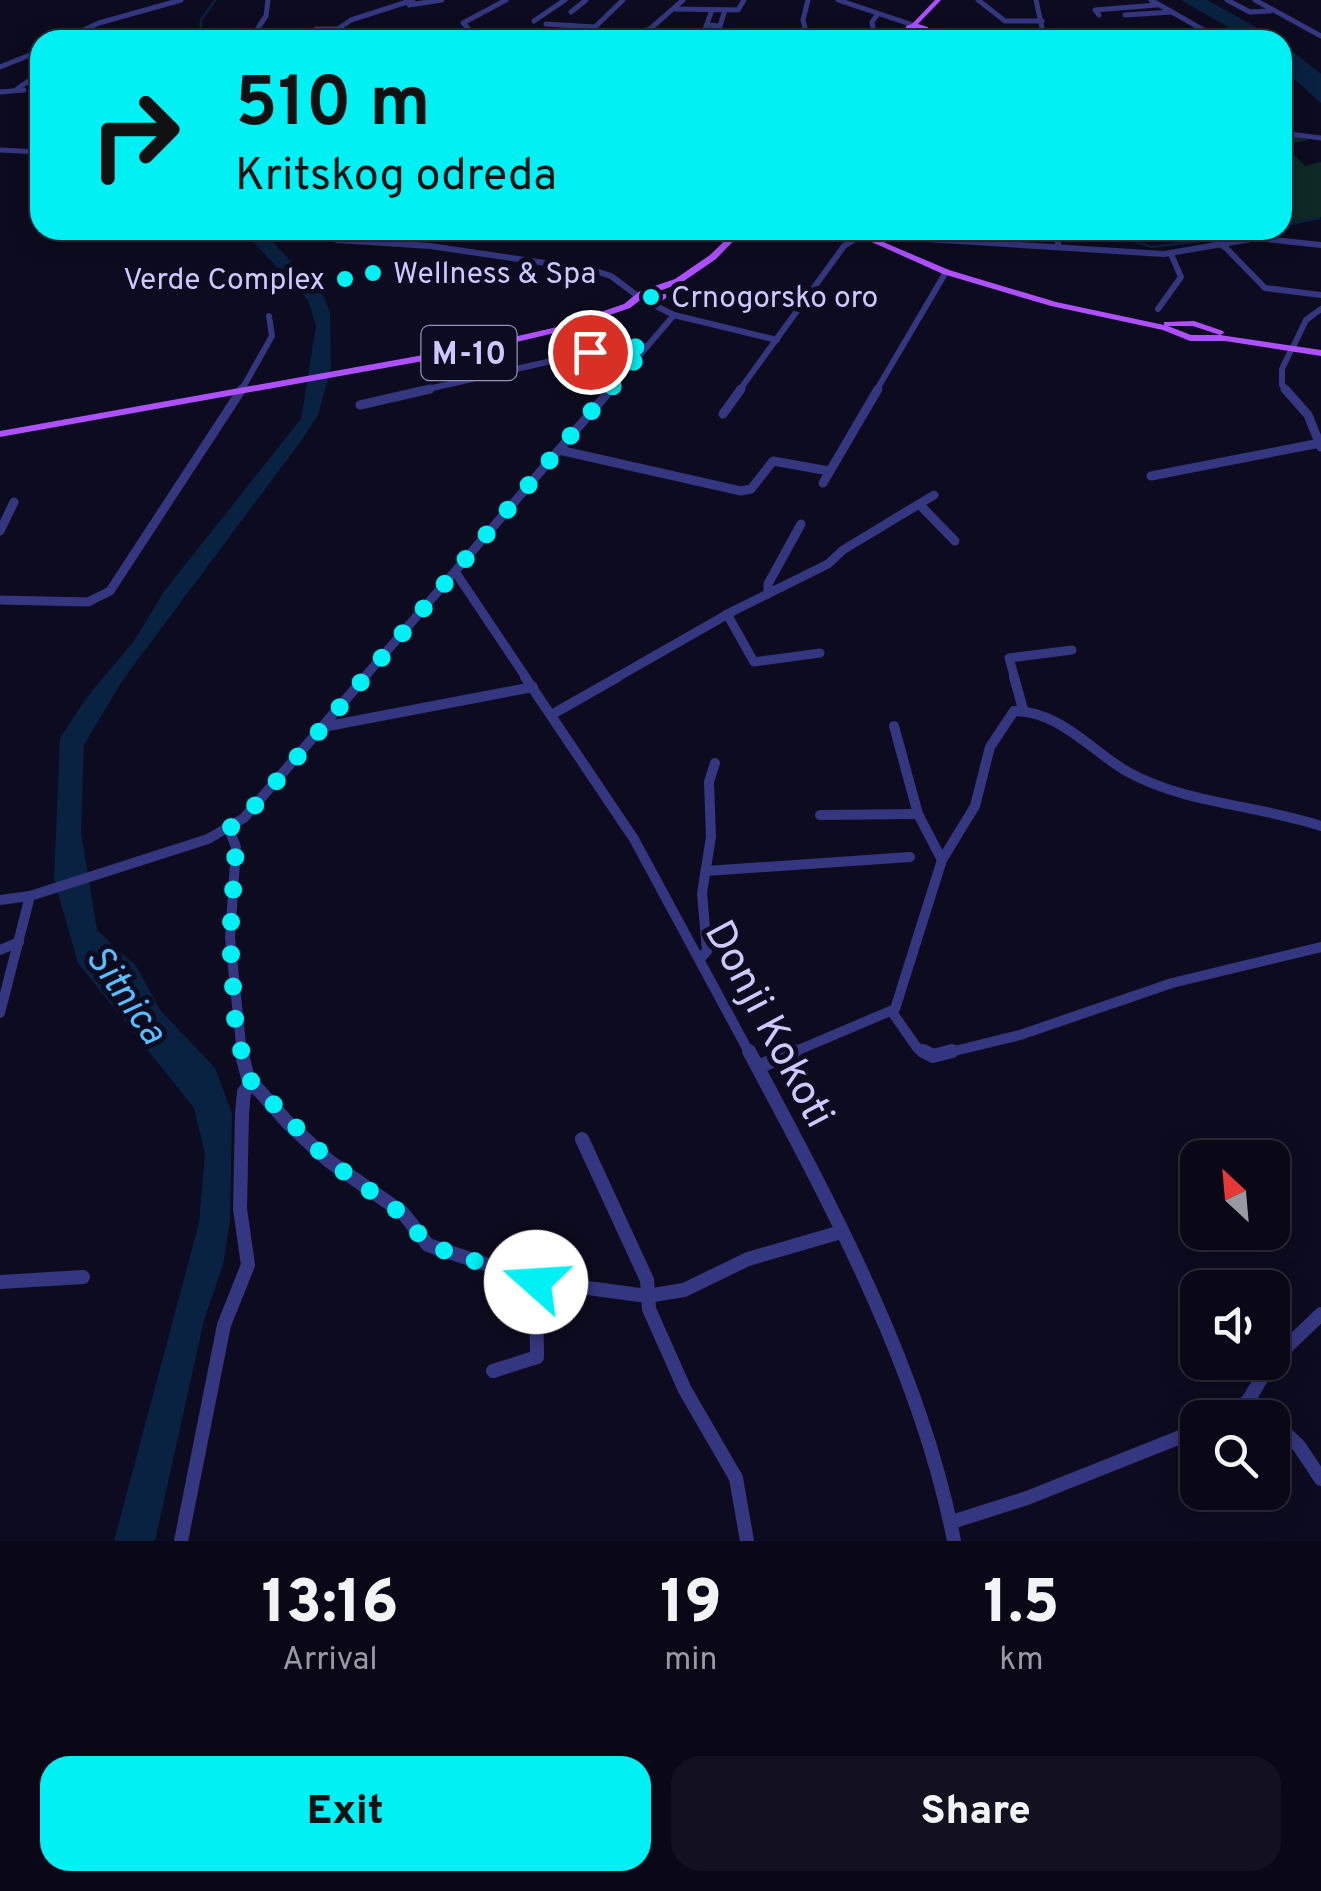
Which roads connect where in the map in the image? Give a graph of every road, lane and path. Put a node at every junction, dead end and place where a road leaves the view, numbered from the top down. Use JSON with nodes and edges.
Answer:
{"nodes":[{"id":1,"x":182,"y":0,"type":"edge"},
{"id":2,"x":268,"y":0,"type":"edge"},
{"id":3,"x":414,"y":0,"type":"edge"},
{"id":4,"x":442,"y":0,"type":"edge"},
{"id":5,"x":506,"y":0,"type":"edge"},
{"id":6,"x":564,"y":0,"type":"edge"},
{"id":7,"x":586,"y":0,"type":"edge"},
{"id":8,"x":623,"y":0,"type":"edge"},
{"id":9,"x":683,"y":0,"type":"edge"},
{"id":10,"x":744,"y":0,"type":"edge"},
{"id":11,"x":808,"y":0,"type":"edge"},
{"id":12,"x":838,"y":0,"type":"edge"},
{"id":13,"x":862,"y":0,"type":"edge"},
{"id":14,"x":941,"y":0,"type":"edge"},
{"id":15,"x":978,"y":0,"type":"edge"},
{"id":16,"x":1036,"y":0,"type":"edge"},
{"id":17,"x":1151,"y":0,"type":"edge"},
{"id":18,"x":1227,"y":0,"type":"edge"},
{"id":19,"x":1254,"y":0,"type":"edge"},
{"id":20,"x":1159,"y":5,"type":"junction"},
{"id":21,"x":397,"y":6,"type":"junction"},
{"id":22,"x":854,"y":6,"type":"junction"},
{"id":23,"x":675,"y":9,"type":"junction"},
{"id":24,"x":725,"y":10,"type":"junction"},
{"id":25,"x":1271,"y":11,"type":"junction"},
{"id":26,"x":571,"y":12,"type":"dead end"},
{"id":27,"x":1173,"y":12,"type":"junction"},
{"id":28,"x":711,"y":13,"type":"junction"},
{"id":29,"x":877,"y":14,"type":"junction"},
{"id":30,"x":1099,"y":15,"type":"dead end"},
{"id":31,"x":1125,"y":15,"type":"dead end"},
{"id":32,"x":722,"y":17,"type":"junction"},
{"id":33,"x":534,"y":21,"type":"dead end"},
{"id":34,"x":1042,"y":21,"type":"junction"},
{"id":35,"x":546,"y":24,"type":"dead end"},
{"id":36,"x":708,"y":25,"type":"junction"},
{"id":37,"x":595,"y":26,"type":"junction"},
{"id":38,"x":650,"y":28,"type":"joint"},
{"id":39,"x":316,"y":29,"type":"dead end"},
{"id":40,"x":84,"y":30,"type":"edge"},
{"id":41,"x":257,"y":30,"type":"edge"},
{"id":42,"x":337,"y":30,"type":"joint"},
{"id":43,"x":464,"y":30,"type":"edge"},
{"id":44,"x":592,"y":30,"type":"edge"},
{"id":45,"x":644,"y":30,"type":"edge"},
{"id":46,"x":706,"y":30,"type":"edge"},
{"id":47,"x":806,"y":30,"type":"edge"},
{"id":48,"x":874,"y":30,"type":"edge"},
{"id":49,"x":917,"y":30,"type":"edge"},
{"id":50,"x":1044,"y":30,"type":"edge"},
{"id":51,"x":1201,"y":30,"type":"edge"},
{"id":52,"x":1321,"y":36,"type":"edge"},
{"id":53,"x":30,"y":55,"type":"edge"},
{"id":54,"x":20,"y":60,"type":"junction"},
{"id":55,"x":30,"y":60,"type":"edge"},
{"id":56,"x":0,"y":66,"type":"edge"},
{"id":57,"x":30,"y":80,"type":"edge"},
{"id":58,"x":17,"y":89,"type":"dead end"},
{"id":59,"x":25,"y":90,"type":"dead end"},
{"id":60,"x":0,"y":92,"type":"edge"},
{"id":61,"x":1292,"y":134,"type":"edge"},
{"id":62,"x":1321,"y":138,"type":"edge"},
{"id":63,"x":0,"y":150,"type":"edge"},
{"id":64,"x":30,"y":152,"type":"edge"},
{"id":65,"x":372,"y":240,"type":"edge"},
{"id":66,"x":732,"y":240,"type":"edge"},
{"id":67,"x":734,"y":240,"type":"edge"},
{"id":68,"x":849,"y":240,"type":"edge"},
{"id":69,"x":873,"y":240,"type":"edge"},
{"id":70,"x":882,"y":240,"type":"edge"},
{"id":71,"x":944,"y":240,"type":"edge"},
{"id":72,"x":1057,"y":240,"type":"edge"},
{"id":73,"x":1231,"y":240,"type":"edge"},
{"id":74,"x":1282,"y":240,"type":"edge"},
{"id":75,"x":878,"y":241,"type":"joint"},
{"id":76,"x":1213,"y":241,"type":"junction"},
{"id":77,"x":1321,"y":245,"type":"edge"},
{"id":78,"x":1059,"y":247,"type":"junction"},
{"id":79,"x":1171,"y":254,"type":"junction"},
{"id":80,"x":946,"y":272,"type":"junction"},
{"id":81,"x":1321,"y":294,"type":"edge"},
{"id":82,"x":646,"y":297,"type":"junction"},
{"id":83,"x":663,"y":301,"type":"junction"},
{"id":84,"x":1158,"y":309,"type":"dead end"},
{"id":85,"x":1321,"y":309,"type":"edge"},
{"id":86,"x":268,"y":316,"type":"dead end"},
{"id":87,"x":674,"y":316,"type":"junction"},
{"id":88,"x":1178,"y":328,"type":"junction"},
{"id":89,"x":777,"y":340,"type":"junction"},
{"id":90,"x":647,"y":346,"type":"junction"},
{"id":91,"x":1293,"y":347,"type":"junction"},
{"id":92,"x":1321,"y":351,"type":"edge"},
{"id":93,"x":237,"y":392,"type":"junction"},
{"id":94,"x":360,"y":404,"type":"dead end"},
{"id":95,"x":724,"y":414,"type":"dead end"},
{"id":96,"x":0,"y":434,"type":"edge"},
{"id":97,"x":1320,"y":445,"type":"edge"},
{"id":98,"x":559,"y":450,"type":"junction"},
{"id":99,"x":829,"y":471,"type":"junction"},
{"id":100,"x":1152,"y":476,"type":"dead end"},
{"id":101,"x":823,"y":483,"type":"dead end"},
{"id":102,"x":934,"y":495,"type":"dead end"},
{"id":103,"x":14,"y":502,"type":"dead end"},
{"id":104,"x":920,"y":504,"type":"junction"},
{"id":105,"x":801,"y":524,"type":"dead end"},
{"id":106,"x":0,"y":531,"type":"edge"},
{"id":107,"x":955,"y":541,"type":"dead end"},
{"id":108,"x":456,"y":573,"type":"junction"},
{"id":109,"x":768,"y":594,"type":"junction"},
{"id":110,"x":0,"y":600,"type":"edge"},
{"id":111,"x":727,"y":614,"type":"junction"},
{"id":112,"x":1072,"y":650,"type":"dead end"},
{"id":113,"x":820,"y":653,"type":"dead end"},
{"id":114,"x":533,"y":686,"type":"junction"},
{"id":115,"x":1023,"y":709,"type":"junction"},
{"id":116,"x":551,"y":715,"type":"junction"},
{"id":117,"x":894,"y":726,"type":"dead end"},
{"id":118,"x":323,"y":727,"type":"junction"},
{"id":119,"x":715,"y":762,"type":"dead end"},
{"id":120,"x":918,"y":814,"type":"junction"},
{"id":121,"x":820,"y":815,"type":"dead end"},
{"id":122,"x":1321,"y":826,"type":"edge"},
{"id":123,"x":229,"y":829,"type":"junction"},
{"id":124,"x":910,"y":857,"type":"dead end"},
{"id":125,"x":942,"y":860,"type":"junction"},
{"id":126,"x":706,"y":871,"type":"junction"},
{"id":127,"x":30,"y":896,"type":"junction"},
{"id":128,"x":0,"y":900,"type":"edge"},
{"id":129,"x":19,"y":942,"type":"junction"},
{"id":130,"x":1321,"y":947,"type":"edge"},
{"id":131,"x":0,"y":950,"type":"edge"},
{"id":132,"x":700,"y":959,"type":"junction"},
{"id":133,"x":892,"y":1012,"type":"junction"},
{"id":134,"x":0,"y":1013,"type":"edge"},
{"id":135,"x":758,"y":1067,"type":"junction"},
{"id":136,"x":252,"y":1083,"type":"junction"},
{"id":137,"x":582,"y":1139,"type":"dead end"},
{"id":138,"x":840,"y":1232,"type":"junction"},
{"id":139,"x":83,"y":1277,"type":"dead end"},
{"id":140,"x":536,"y":1281,"type":"junction"},
{"id":141,"x":0,"y":1282,"type":"edge"},
{"id":142,"x":646,"y":1296,"type":"junction"},
{"id":143,"x":1321,"y":1314,"type":"edge"},
{"id":144,"x":1290,"y":1344,"type":"edge"},
{"id":145,"x":493,"y":1371,"type":"dead end"},
{"id":146,"x":1180,"y":1437,"type":"edge"},
{"id":147,"x":1290,"y":1438,"type":"edge"},
{"id":148,"x":1321,"y":1479,"type":"edge"},
{"id":149,"x":952,"y":1522,"type":"junction"},
{"id":150,"x":181,"y":1541,"type":"edge"},
{"id":151,"x":747,"y":1541,"type":"edge"},
{"id":152,"x":954,"y":1541,"type":"edge"}],
"edges":[{"from":1,"to":40,"type":"street"},
{"from":2,"to":41,"type":"street"},
{"from":3,"to":21,"type":"street"},
{"from":4,"to":21,"type":"street"},
{"from":5,"to":43,"type":"street"},
{"from":6,"to":33,"type":"street"},
{"from":7,"to":26,"type":"street"},
{"from":8,"to":37,"type":"street"},
{"from":9,"to":23,"type":"street"},
{"from":10,"to":24,"type":"street"},
{"from":11,"to":47,"type":"street"},
{"from":12,"to":22,"type":"street"},
{"from":13,"to":22,"type":"street"},
{"from":14,"to":49,"type":"main road"},
{"from":15,"to":34,"type":"street"},
{"from":16,"to":34,"type":"street"},
{"from":17,"to":20,"type":"street"},
{"from":18,"to":25,"type":"street"},
{"from":19,"to":25,"type":"street"},
{"from":20,"to":27,"type":"street"},
{"from":20,"to":30,"type":"street"},
{"from":21,"to":42,"type":"street"},
{"from":22,"to":29,"type":"street"},
{"from":23,"to":28,"type":"street"},
{"from":23,"to":38,"type":"street"},
{"from":24,"to":28,"type":"street"},
{"from":24,"to":32,"type":"street"},
{"from":25,"to":52,"type":"street"},
{"from":27,"to":31,"type":"street"},
{"from":27,"to":51,"type":"street"},
{"from":28,"to":32,"type":"street"},
{"from":28,"to":36,"type":"street"},
{"from":29,"to":48,"type":"street"},
{"from":29,"to":49,"type":"street"},
{"from":32,"to":36,"type":"street"},
{"from":34,"to":50,"type":"street"},
{"from":35,"to":37,"type":"street"},
{"from":36,"to":46,"type":"street"},
{"from":37,"to":44,"type":"street"},
{"from":38,"to":45,"type":"street"},
{"from":39,"to":42,"type":"street"},
{"from":53,"to":54,"type":"street"},
{"from":54,"to":55,"type":"street"},
{"from":54,"to":56,"type":"street"},
{"from":57,"to":58,"type":"street"},
{"from":59,"to":60,"type":"street"},
{"from":61,"to":62,"type":"street"},
{"from":63,"to":64,"type":"street"},
{"from":65,"to":82,"type":"street"},
{"from":66,"to":82,"type":"main road","number":"M-10"},
{"from":67,"to":83,"type":"main road","number":"M-10"},
{"from":68,"to":89,"type":"street"},
{"from":69,"to":80,"type":"main road"},
{"from":70,"to":75,"type":"street"},
{"from":71,"to":78,"type":"street"},
{"from":72,"to":78,"type":"street"},
{"from":73,"to":76,"type":"street"},
{"from":74,"to":77,"type":"street"},
{"from":75,"to":88,"type":"main road"},
{"from":76,"to":79,"type":"street"},
{"from":76,"to":81,"type":"street"},
{"from":78,"to":79,"type":"street"},
{"from":79,"to":84,"type":"street"},
{"from":80,"to":88,"type":"main road"},
{"from":80,"to":99,"type":"street"},
{"from":82,"to":83,"type":"main road","number":"M-10"},
{"from":82,"to":93,"type":"main road","number":"M-10"},
{"from":83,"to":87,"type":"street"},
{"from":85,"to":91,"type":"street"},
{"from":86,"to":93,"type":"street"},
{"from":87,"to":89,"type":"street"},
{"from":87,"to":90,"type":"street"},
{"from":88,"to":91,"type":"main road"},
{"from":89,"to":95,"type":"street"},
{"from":90,"to":94,"type":"street"},
{"from":90,"to":98,"type":"street"},
{"from":91,"to":92,"type":"main road"},
{"from":91,"to":97,"type":"street"},
{"from":93,"to":96,"type":"main road","number":"M-10"},
{"from":93,"to":110,"type":"street"},
{"from":97,"to":100,"type":"street"},
{"from":98,"to":99,"type":"street"},
{"from":98,"to":108,"type":"street"},
{"from":99,"to":101,"type":"street"},
{"from":102,"to":104,"type":"street"},
{"from":103,"to":106,"type":"street"},
{"from":104,"to":107,"type":"street"},
{"from":104,"to":109,"type":"street"},
{"from":105,"to":109,"type":"street"},
{"from":108,"to":114,"type":"street","name":"Donji Kokoti"},
{"from":108,"to":118,"type":"street"},
{"from":109,"to":111,"type":"street"},
{"from":111,"to":113,"type":"street"},
{"from":111,"to":116,"type":"street"},
{"from":112,"to":115,"type":"street"},
{"from":114,"to":116,"type":"street","name":"Donji Kokoti"},
{"from":114,"to":118,"type":"street"},
{"from":115,"to":122,"type":"street"},
{"from":115,"to":125,"type":"street"},
{"from":116,"to":132,"type":"street","name":"Donji Kokoti"},
{"from":117,"to":120,"type":"street"},
{"from":118,"to":123,"type":"street"},
{"from":119,"to":126,"type":"street"},
{"from":120,"to":121,"type":"street"},
{"from":120,"to":125,"type":"street"},
{"from":123,"to":127,"type":"street"},
{"from":123,"to":136,"type":"street"},
{"from":124,"to":126,"type":"street"},
{"from":125,"to":133,"type":"street"},
{"from":126,"to":132,"type":"street"},
{"from":127,"to":128,"type":"street"},
{"from":127,"to":129,"type":"street"},
{"from":129,"to":131,"type":"street"},
{"from":129,"to":134,"type":"street"},
{"from":130,"to":133,"type":"street"},
{"from":132,"to":135,"type":"street","name":"Donji Kokoti"},
{"from":133,"to":135,"type":"street"},
{"from":135,"to":138,"type":"street","name":"Donji Kokoti"},
{"from":136,"to":140,"type":"street"},
{"from":136,"to":150,"type":"street"},
{"from":137,"to":142,"type":"street"},
{"from":138,"to":142,"type":"street"},
{"from":138,"to":149,"type":"street","name":"Donji Kokoti"},
{"from":139,"to":141,"type":"street"},
{"from":140,"to":142,"type":"street"},
{"from":140,"to":145,"type":"street"},
{"from":142,"to":151,"type":"street"},
{"from":143,"to":144,"type":"street"},
{"from":146,"to":149,"type":"street"},
{"from":147,"to":148,"type":"street"},
{"from":149,"to":152,"type":"street","name":"Donji Kokoti"}]}
